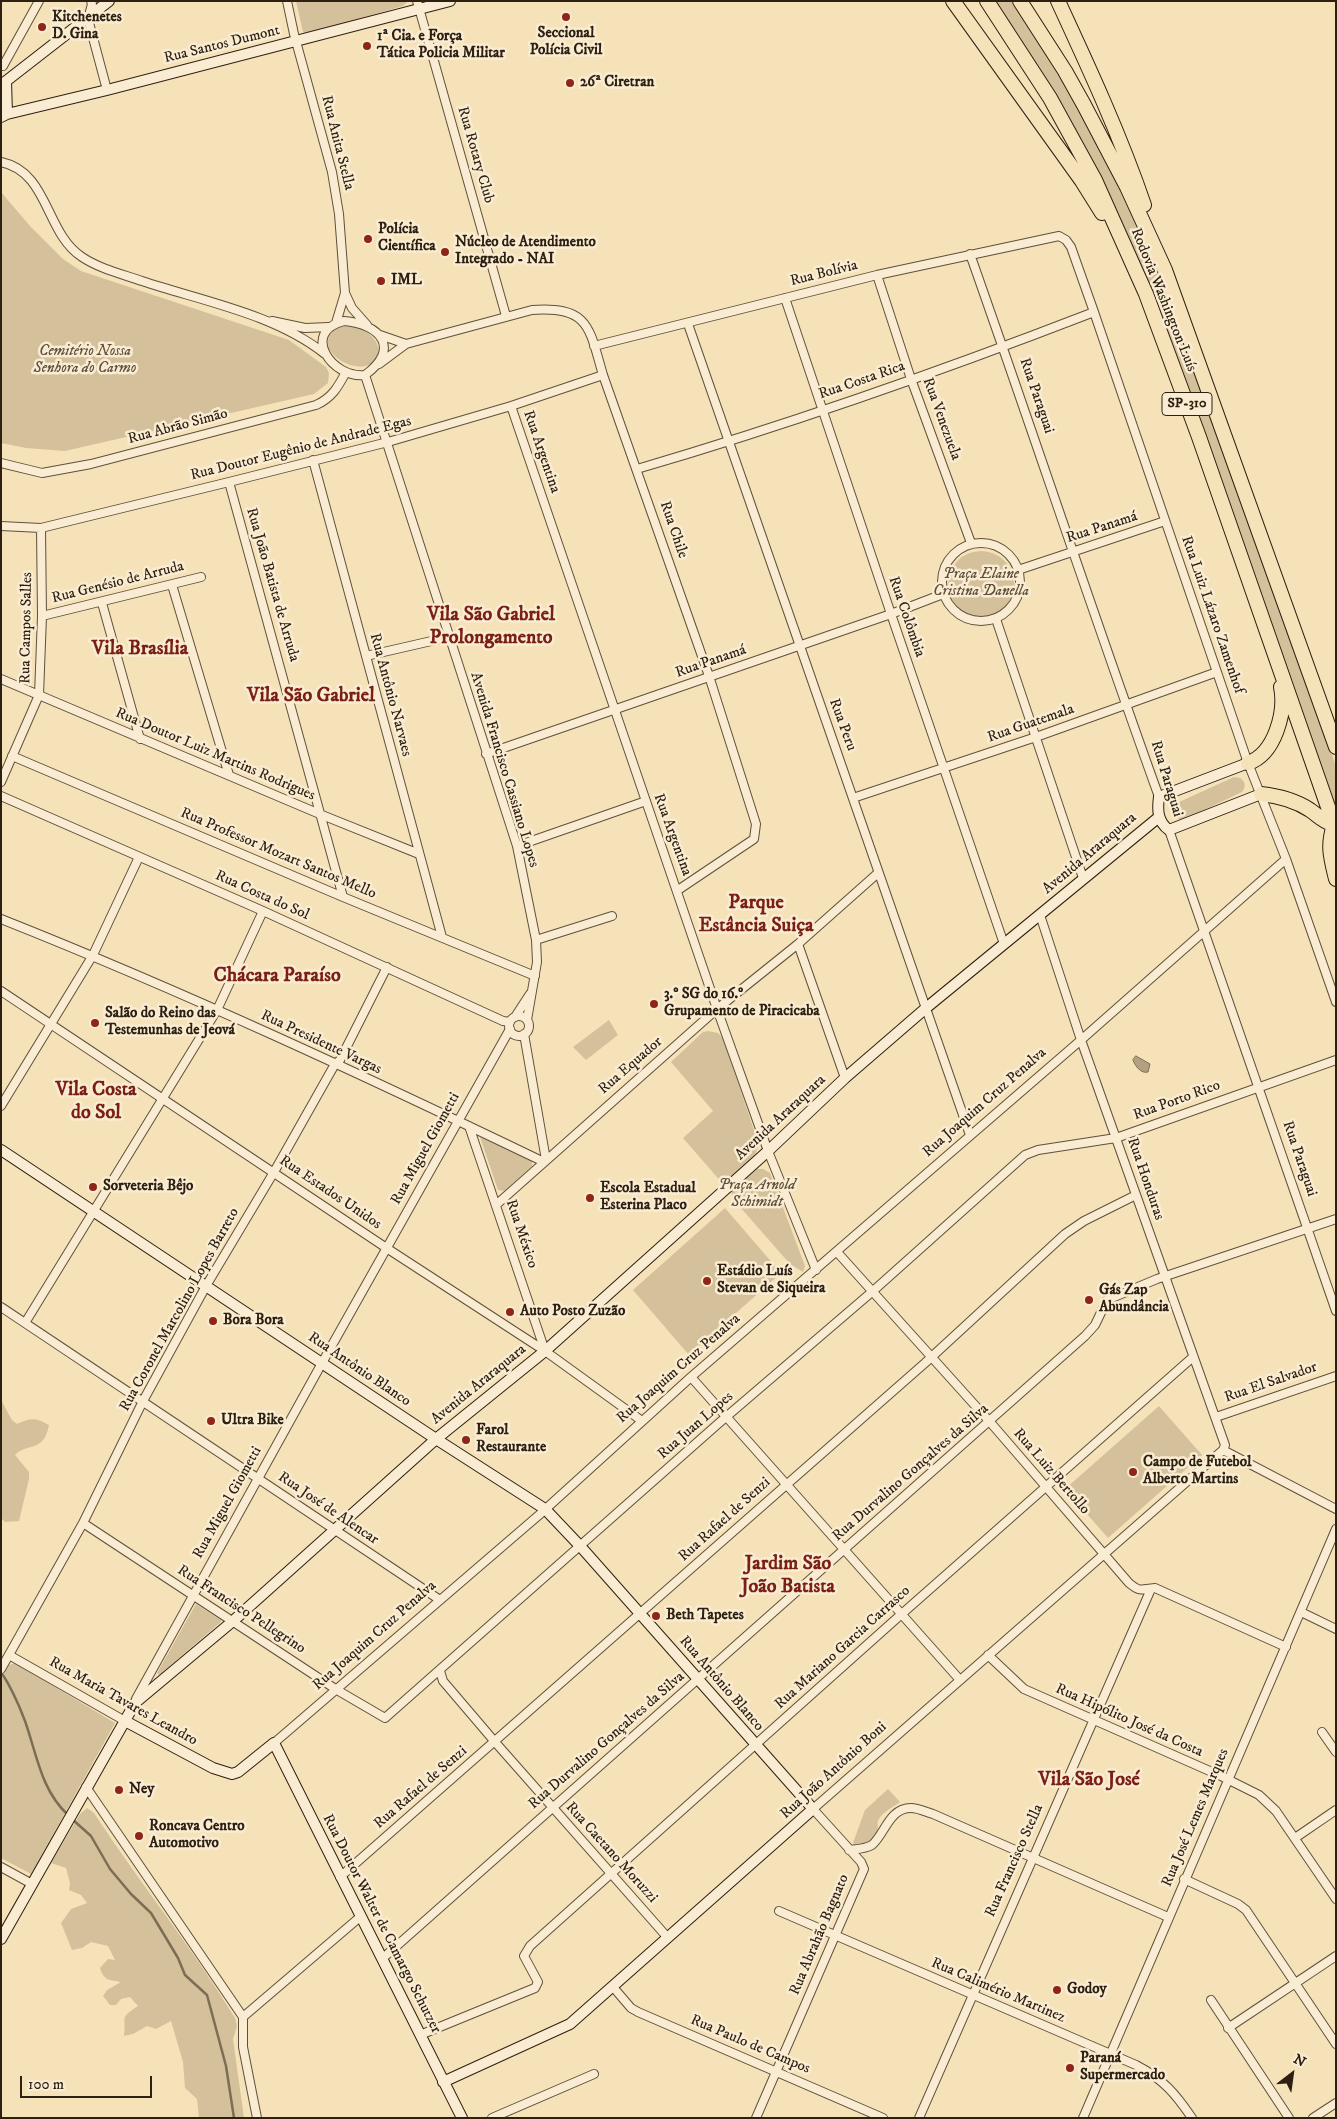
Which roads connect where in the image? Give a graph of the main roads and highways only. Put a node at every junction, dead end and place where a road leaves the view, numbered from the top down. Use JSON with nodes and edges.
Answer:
{"nodes":[{"id":1,"x":953,"y":1,"type":"edge"},
{"id":2,"x":986,"y":1,"type":"edge"},
{"id":3,"x":1020,"y":1,"type":"edge"},
{"id":4,"x":1058,"y":1,"type":"edge"},
{"id":5,"x":1165,"y":270,"type":"junction"},
{"id":6,"x":1146,"y":294,"type":"junction"},
{"id":7,"x":1272,"y":648,"type":"junction"},
{"id":8,"x":1336,"y":747,"type":"edge"},
{"id":9,"x":1248,"y":763,"type":"road end"},
{"id":10,"x":1261,"y":794,"type":"road end"},
{"id":11,"x":1335,"y":827,"type":"edge"},
{"id":12,"x":1336,"y":879,"type":"edge"}],
"edges":[{"from":1,"to":6,"type":"highway"},
{"from":2,"to":6,"type":"highway","name":"Rodovia Washington Luís","number":"SP-310"},
{"from":3,"to":5,"type":"highway","name":"Rodovia Washington Luís","number":"SP-310"},
{"from":4,"to":5,"type":"highway"},
{"from":5,"to":8,"type":"highway","name":"Rodovia Washington Luís","number":"SP-310"},
{"from":6,"to":7,"type":"highway","name":"Rodovia Washington Luís","number":"SP-310"},
{"from":7,"to":9,"type":"highway"},
{"from":7,"to":11,"type":"highway","name":"Rodovia Washington Luís","number":"SP-310"},
{"from":10,"to":11,"type":"highway"},
{"from":11,"to":12,"type":"highway"}]}
